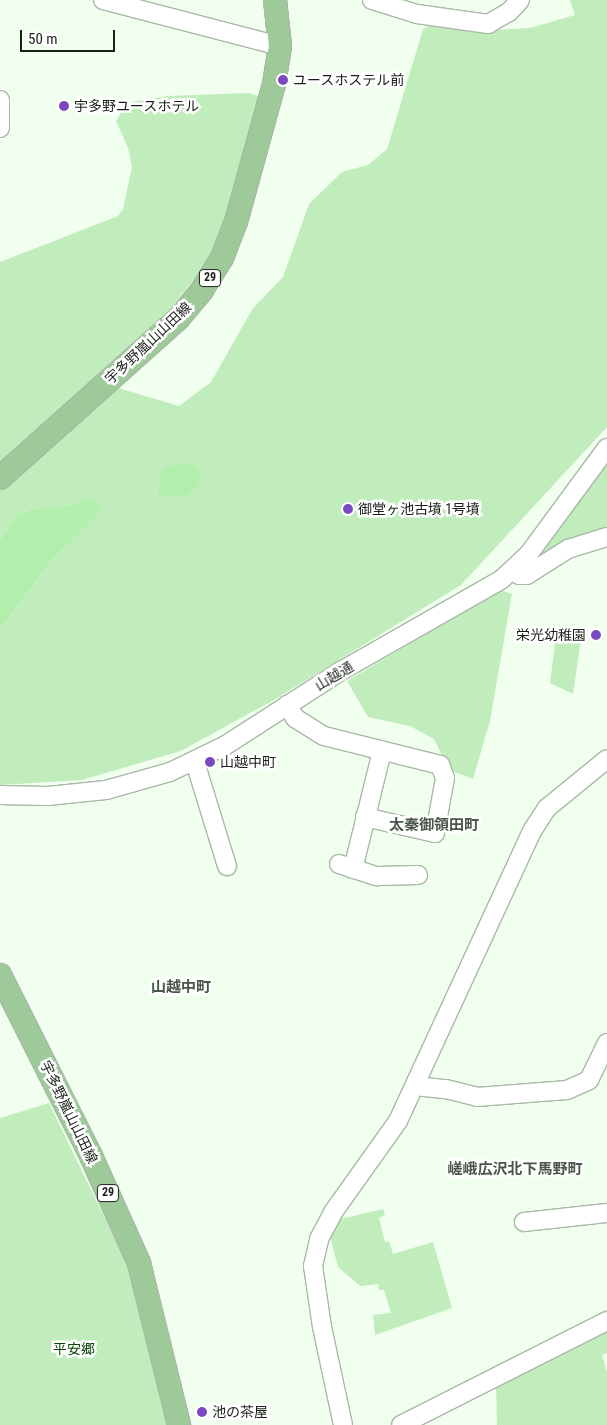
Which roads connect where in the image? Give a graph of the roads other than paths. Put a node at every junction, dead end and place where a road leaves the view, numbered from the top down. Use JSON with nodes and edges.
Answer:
{"nodes":[{"id":1,"x":102,"y":0,"type":"edge"},
{"id":2,"x":275,"y":0,"type":"edge"},
{"id":3,"x":372,"y":0,"type":"edge"},
{"id":4,"x":520,"y":0,"type":"edge"},
{"id":5,"x":280,"y":46,"type":"junction"},
{"id":6,"x":0,"y":100,"type":"edge"},
{"id":7,"x":0,"y":128,"type":"edge"},
{"id":8,"x":607,"y":448,"type":"edge"},
{"id":9,"x":0,"y":478,"type":"edge"},
{"id":10,"x":607,"y":537,"type":"edge"},
{"id":11,"x":513,"y":569,"type":"junction"},
{"id":12,"x":286,"y":706,"type":"junction"},
{"id":13,"x":382,"y":751,"type":"junction"},
{"id":14,"x":607,"y":759,"type":"edge"},
{"id":15,"x":195,"y":762,"type":"junction"},
{"id":16,"x":0,"y":795,"type":"edge"},
{"id":17,"x":365,"y":817,"type":"junction"},
{"id":18,"x":227,"y":866,"type":"dead end"},
{"id":19,"x":418,"y":876,"type":"dead end"},
{"id":20,"x":0,"y":975,"type":"edge"},
{"id":21,"x":607,"y":1044,"type":"edge"},
{"id":22,"x":415,"y":1086,"type":"junction"},
{"id":23,"x":607,"y":1213,"type":"edge"},
{"id":24,"x":524,"y":1222,"type":"dead end"},
{"id":25,"x":607,"y":1321,"type":"edge"},
{"id":26,"x":179,"y":1425,"type":"edge"},
{"id":27,"x":343,"y":1425,"type":"edge"},
{"id":28,"x":401,"y":1425,"type":"edge"}],
"edges":[{"from":1,"to":5,"type":"street"},
{"from":2,"to":5,"type":"main road","name":"宇多野嵐山山田線","number":"29"},
{"from":3,"to":4,"type":"street"},
{"from":5,"to":9,"type":"main road","name":"宇多野嵐山山田線","number":"29"},
{"from":6,"to":7,"type":"street"},
{"from":8,"to":11,"type":"street","name":"山越通"},
{"from":10,"to":11,"type":"street"},
{"from":11,"to":12,"type":"street","name":"山越通"},
{"from":12,"to":13,"type":"street"},
{"from":12,"to":15,"type":"street","name":"山越通"},
{"from":13,"to":17,"type":"street"},
{"from":13,"to":17,"type":"street"},
{"from":14,"to":22,"type":"street"},
{"from":15,"to":16,"type":"street","name":"山越通"},
{"from":15,"to":18,"type":"street"},
{"from":17,"to":19,"type":"street"},
{"from":20,"to":26,"type":"main road","name":"宇多野嵐山山田線","number":"29"},
{"from":21,"to":22,"type":"street"},
{"from":22,"to":27,"type":"street"},
{"from":23,"to":24,"type":"street"},
{"from":25,"to":28,"type":"street"}]}
